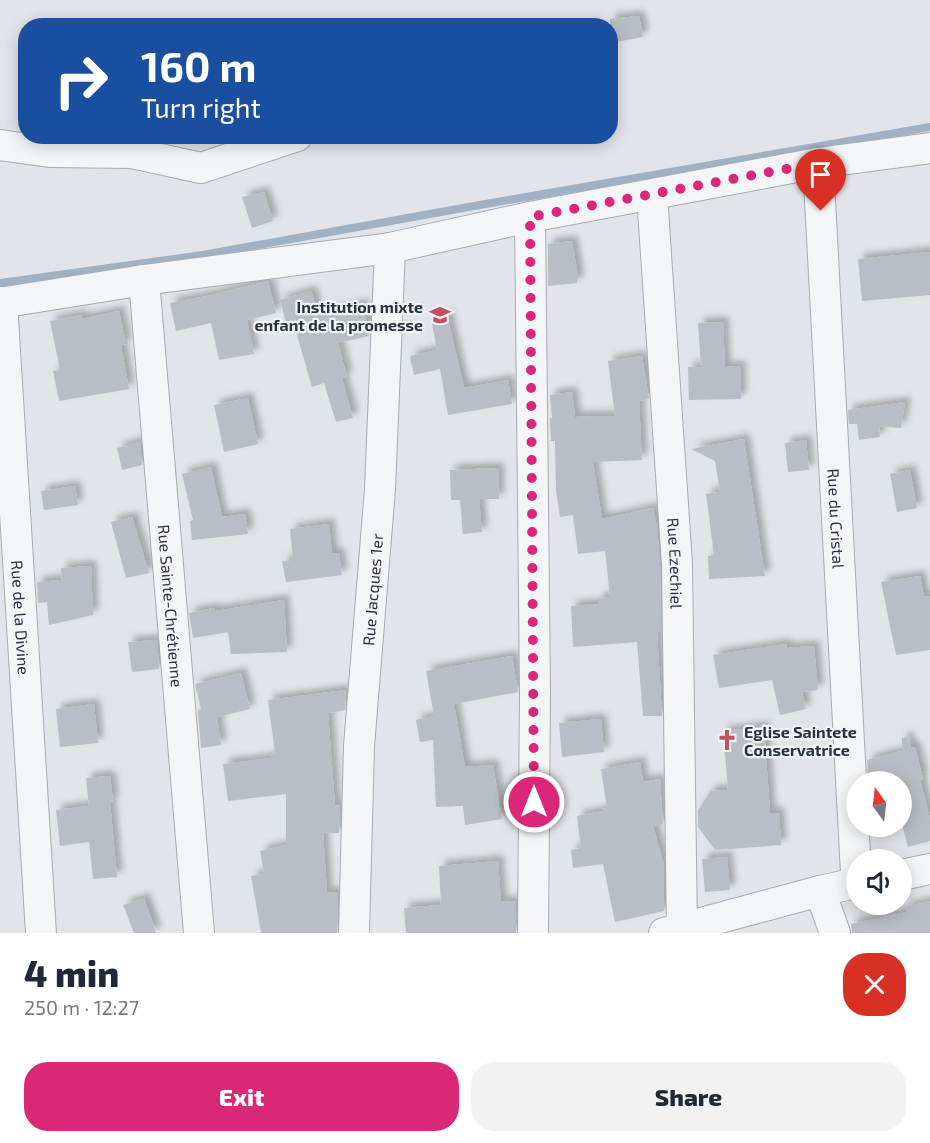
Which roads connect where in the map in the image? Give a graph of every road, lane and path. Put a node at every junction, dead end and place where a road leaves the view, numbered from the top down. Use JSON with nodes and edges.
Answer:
{"nodes":[{"id":1,"x":273,"y":144,"type":"edge"},
{"id":2,"x":0,"y":145,"type":"edge"},
{"id":3,"x":930,"y":148,"type":"edge"},
{"id":4,"x":818,"y":163,"type":"junction"},
{"id":5,"x":652,"y":195,"type":"junction"},
{"id":6,"x":530,"y":217,"type":"junction"},
{"id":7,"x":390,"y":249,"type":"junction"},
{"id":8,"x":144,"y":280,"type":"junction"},
{"id":9,"x":1,"y":303,"type":"edge"},
{"id":10,"x":855,"y":849,"type":"edge"},
{"id":11,"x":930,"y":869,"type":"edge"},
{"id":12,"x":912,"y":872,"type":"edge"},
{"id":13,"x":846,"y":886,"type":"edge"},
{"id":14,"x":820,"y":891,"type":"junction"},
{"id":15,"x":676,"y":932,"type":"edge"},
{"id":16,"x":41,"y":933,"type":"edge"},
{"id":17,"x":200,"y":933,"type":"edge"},
{"id":18,"x":354,"y":933,"type":"edge"},
{"id":19,"x":533,"y":933,"type":"edge"},
{"id":20,"x":836,"y":933,"type":"edge"}],
"edges":[{"from":1,"to":2,"type":"street"},
{"from":3,"to":4,"type":"street"},
{"from":4,"to":5,"type":"street"},
{"from":4,"to":10,"type":"street","name":"Rue du Cristal"},
{"from":5,"to":6,"type":"street"},
{"from":5,"to":15,"type":"street","name":"Rue Ezechiel"},
{"from":6,"to":7,"type":"street"},
{"from":6,"to":19,"type":"street"},
{"from":7,"to":8,"type":"street"},
{"from":7,"to":18,"type":"street","name":"Rue Jacques 1er"},
{"from":8,"to":9,"type":"street"},
{"from":8,"to":17,"type":"street","name":"Rue Sainte-Chrétienne"},
{"from":9,"to":16,"type":"street","name":"Rue de la Divine"},
{"from":11,"to":12,"type":"street"},
{"from":13,"to":14,"type":"street"},
{"from":14,"to":15,"type":"street"},
{"from":14,"to":20,"type":"street"}]}
